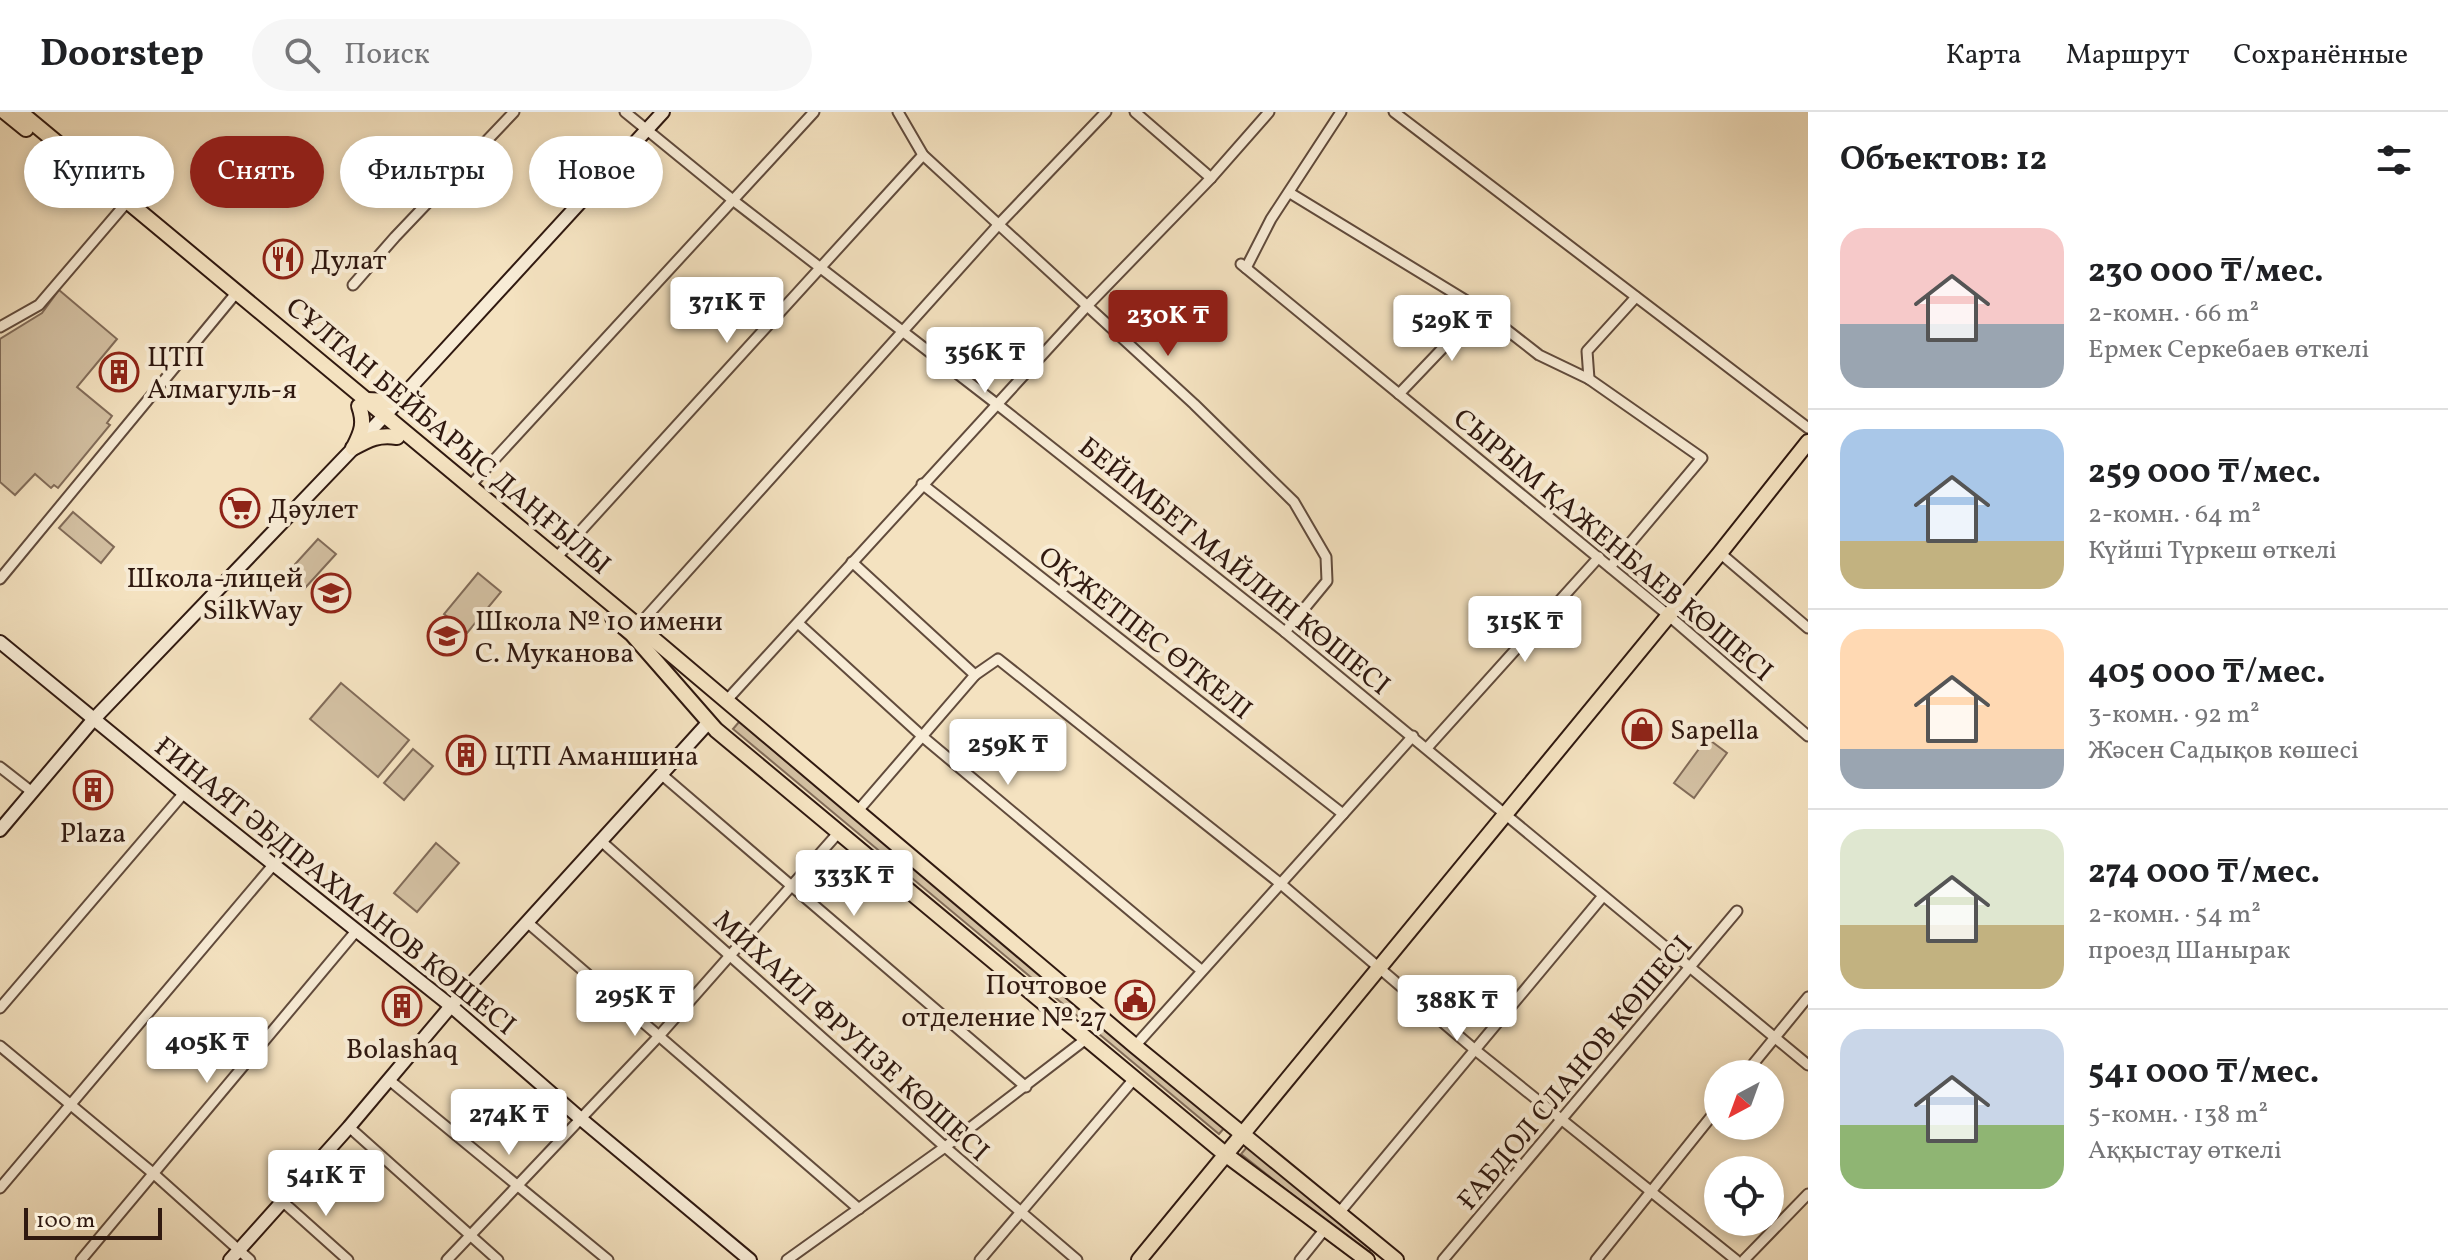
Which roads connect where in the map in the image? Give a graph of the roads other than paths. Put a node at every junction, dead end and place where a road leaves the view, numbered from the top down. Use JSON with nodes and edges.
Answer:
{"nodes":[{"id":1,"x":7,"y":112,"type":"edge"},
{"id":2,"x":20,"y":112,"type":"edge"},
{"id":3,"x":514,"y":112,"type":"edge"},
{"id":4,"x":625,"y":112,"type":"edge"},
{"id":5,"x":663,"y":112,"type":"edge"},
{"id":6,"x":814,"y":112,"type":"edge"},
{"id":7,"x":898,"y":112,"type":"edge"},
{"id":8,"x":1106,"y":112,"type":"edge"},
{"id":9,"x":1135,"y":112,"type":"edge"},
{"id":10,"x":1269,"y":112,"type":"edge"},
{"id":11,"x":1341,"y":112,"type":"edge"},
{"id":12,"x":1394,"y":112,"type":"edge"},
{"id":13,"x":647,"y":130,"type":"junction"},
{"id":14,"x":37,"y":136,"type":"edge"},
{"id":15,"x":47,"y":136,"type":"edge"},
{"id":16,"x":923,"y":155,"type":"junction"},
{"id":17,"x":1211,"y":178,"type":"junction"},
{"id":18,"x":1290,"y":193,"type":"junction"},
{"id":19,"x":734,"y":201,"type":"junction"},
{"id":20,"x":122,"y":208,"type":"edge"},
{"id":21,"x":129,"y":208,"type":"edge"},
{"id":22,"x":1000,"y":223,"type":"junction"},
{"id":23,"x":820,"y":267,"type":"junction"},
{"id":24,"x":353,"y":285,"type":"dead end"},
{"id":25,"x":234,"y":295,"type":"junction"},
{"id":26,"x":1636,"y":297,"type":"junction"},
{"id":27,"x":1087,"y":306,"type":"junction"},
{"id":28,"x":1480,"y":309,"type":"junction"},
{"id":29,"x":0,"y":327,"type":"edge"},
{"id":30,"x":903,"y":333,"type":"junction"},
{"id":31,"x":1589,"y":379,"type":"junction"},
{"id":32,"x":405,"y":394,"type":"junction"},
{"id":33,"x":1399,"y":394,"type":"junction"},
{"id":34,"x":362,"y":403,"type":"junction"},
{"id":35,"x":998,"y":405,"type":"junction"},
{"id":36,"x":381,"y":418,"type":"junction"},
{"id":37,"x":1808,"y":428,"type":"edge"},
{"id":38,"x":400,"y":434,"type":"junction"},
{"id":39,"x":1808,"y":442,"type":"edge"},
{"id":40,"x":353,"y":448,"type":"junction"},
{"id":41,"x":922,"y":484,"type":"junction"},
{"id":42,"x":470,"y":486,"type":"junction"},
{"id":43,"x":1720,"y":553,"type":"junction"},
{"id":44,"x":1599,"y":557,"type":"junction"},
{"id":45,"x":556,"y":558,"type":"junction"},
{"id":46,"x":852,"y":562,"type":"junction"},
{"id":47,"x":1610,"y":567,"type":"junction"},
{"id":48,"x":0,"y":579,"type":"edge"},
{"id":49,"x":1668,"y":615,"type":"junction"},
{"id":50,"x":798,"y":623,"type":"junction"},
{"id":51,"x":638,"y":626,"type":"junction"},
{"id":52,"x":1808,"y":628,"type":"edge"},
{"id":53,"x":1285,"y":632,"type":"junction"},
{"id":54,"x":0,"y":642,"type":"edge"},
{"id":55,"x":975,"y":675,"type":"junction"},
{"id":56,"x":705,"y":686,"type":"junction"},
{"id":57,"x":726,"y":701,"type":"junction"},
{"id":58,"x":691,"y":703,"type":"junction"},
{"id":59,"x":93,"y":720,"type":"junction"},
{"id":60,"x":708,"y":723,"type":"junction"},
{"id":61,"x":1413,"y":736,"type":"junction"},
{"id":62,"x":1808,"y":736,"type":"edge"},
{"id":63,"x":923,"y":737,"type":"junction"},
{"id":64,"x":1427,"y":748,"type":"junction"},
{"id":65,"x":0,"y":767,"type":"edge"},
{"id":66,"x":661,"y":774,"type":"junction"},
{"id":67,"x":32,"y":792,"type":"junction"},
{"id":68,"x":184,"y":793,"type":"junction"},
{"id":69,"x":856,"y":813,"type":"junction"},
{"id":70,"x":1506,"y":813,"type":"junction"},
{"id":71,"x":1343,"y":814,"type":"junction"},
{"id":72,"x":0,"y":830,"type":"edge"},
{"id":73,"x":839,"y":832,"type":"junction"},
{"id":74,"x":601,"y":841,"type":"junction"},
{"id":75,"x":274,"y":864,"type":"junction"},
{"id":76,"x":1281,"y":884,"type":"junction"},
{"id":77,"x":792,"y":886,"type":"junction"},
{"id":78,"x":1603,"y":896,"type":"junction"},
{"id":79,"x":1737,"y":911,"type":"dead end"},
{"id":80,"x":527,"y":922,"type":"junction"},
{"id":81,"x":357,"y":930,"type":"junction"},
{"id":82,"x":730,"y":956,"type":"junction"},
{"id":83,"x":1379,"y":967,"type":"junction"},
{"id":84,"x":1690,"y":968,"type":"junction"},
{"id":85,"x":1201,"y":970,"type":"junction"},
{"id":86,"x":1808,"y":997,"type":"edge"},
{"id":87,"x":451,"y":1006,"type":"junction"},
{"id":88,"x":0,"y":1008,"type":"edge"},
{"id":89,"x":659,"y":1036,"type":"junction"},
{"id":90,"x":1775,"y":1038,"type":"junction"},
{"id":91,"x":1086,"y":1039,"type":"junction"},
{"id":92,"x":0,"y":1046,"type":"edge"},
{"id":93,"x":1135,"y":1046,"type":"junction"},
{"id":94,"x":1474,"y":1049,"type":"junction"},
{"id":95,"x":1757,"y":1060,"type":"edge"},
{"id":96,"x":1808,"y":1065,"type":"edge"},
{"id":97,"x":388,"y":1079,"type":"junction"},
{"id":98,"x":1134,"y":1079,"type":"junction"},
{"id":99,"x":1026,"y":1087,"type":"junction"},
{"id":100,"x":69,"y":1105,"type":"junction"},
{"id":101,"x":581,"y":1119,"type":"junction"},
{"id":102,"x":1562,"y":1121,"type":"junction"},
{"id":103,"x":1704,"y":1125,"type":"edge"},
{"id":104,"x":349,"y":1127,"type":"junction"},
{"id":105,"x":1242,"y":1135,"type":"junction"},
{"id":106,"x":945,"y":1147,"type":"junction"},
{"id":107,"x":1225,"y":1154,"type":"junction"},
{"id":108,"x":154,"y":1174,"type":"junction"},
{"id":109,"x":518,"y":1186,"type":"junction"},
{"id":110,"x":0,"y":1188,"type":"edge"},
{"id":111,"x":1652,"y":1190,"type":"junction"},
{"id":112,"x":1808,"y":1194,"type":"edge"},
{"id":113,"x":282,"y":1201,"type":"junction"},
{"id":114,"x":859,"y":1209,"type":"junction"},
{"id":115,"x":1019,"y":1212,"type":"junction"},
{"id":116,"x":1339,"y":1213,"type":"junction"},
{"id":117,"x":1325,"y":1229,"type":"junction"},
{"id":118,"x":471,"y":1235,"type":"junction"},
{"id":119,"x":239,"y":1249,"type":"junction"},
{"id":120,"x":81,"y":1260,"type":"edge"},
{"id":121,"x":230,"y":1260,"type":"edge"},
{"id":122,"x":250,"y":1260,"type":"edge"},
{"id":123,"x":348,"y":1260,"type":"edge"},
{"id":124,"x":447,"y":1260,"type":"edge"},
{"id":125,"x":498,"y":1260,"type":"edge"},
{"id":126,"x":608,"y":1260,"type":"edge"},
{"id":127,"x":750,"y":1260,"type":"edge"},
{"id":128,"x":787,"y":1260,"type":"edge"},
{"id":129,"x":980,"y":1260,"type":"edge"},
{"id":130,"x":1077,"y":1260,"type":"edge"},
{"id":131,"x":1139,"y":1260,"type":"edge"},
{"id":132,"x":1300,"y":1260,"type":"edge"},
{"id":133,"x":1367,"y":1260,"type":"edge"},
{"id":134,"x":1396,"y":1260,"type":"edge"},
{"id":135,"x":1443,"y":1260,"type":"edge"},
{"id":136,"x":1596,"y":1260,"type":"edge"},
{"id":137,"x":1736,"y":1260,"type":"edge"},
{"id":138,"x":1744,"y":1260,"type":"edge"}],
"edges":[{"from":1,"to":14,"type":"main road","name":"СҰЛТАН БЕЙБАРЫС ДАҢҒЫЛЫ"},
{"from":2,"to":15,"type":"main road","name":"СҰЛТАН БЕЙБАРЫС ДАҢҒЫЛЫ"},
{"from":3,"to":24,"type":"street"},
{"from":4,"to":13,"type":"street","name":"БЕЙІМБЕТ МАЙЛИН КӨШЕСІ"},
{"from":5,"to":13,"type":"street"},
{"from":6,"to":19,"type":"street"},
{"from":7,"to":16,"type":"street"},
{"from":8,"to":22,"type":"street"},
{"from":9,"to":17,"type":"street"},
{"from":10,"to":17,"type":"street"},
{"from":11,"to":18,"type":"street"},
{"from":12,"to":26,"type":"street"},
{"from":13,"to":19,"type":"street","name":"БЕЙІМБЕТ МАЙЛИН КӨШЕСІ"},
{"from":13,"to":32,"type":"street"},
{"from":16,"to":22,"type":"street"},
{"from":16,"to":23,"type":"street"},
{"from":17,"to":27,"type":"street"},
{"from":18,"to":28,"type":"street"},
{"from":18,"to":33,"type":"street","name":"СЫРЫМ ҚАЖЕНБАЕВ КӨШЕСІ"},
{"from":19,"to":23,"type":"street","name":"БЕЙІМБЕТ МАЙЛИН КӨШЕСІ"},
{"from":19,"to":42,"type":"street"},
{"from":20,"to":29,"type":"street"},
{"from":21,"to":25,"type":"main road","name":"СҰЛТАН БЕЙБАРЫС ДАҢҒЫЛЫ"},
{"from":22,"to":27,"type":"street"},
{"from":22,"to":30,"type":"street"},
{"from":23,"to":30,"type":"street","name":"БЕЙІМБЕТ МАЙЛИН КӨШЕСІ"},
{"from":23,"to":45,"type":"street"},
{"from":25,"to":34,"type":"main road","name":"СҰЛТАН БЕЙБАРЫС ДАҢҒЫЛЫ"},
{"from":25,"to":48,"type":"street"},
{"from":26,"to":31,"type":"street"},
{"from":26,"to":37,"type":"street"},
{"from":27,"to":35,"type":"street"},
{"from":27,"to":53,"type":"street"},
{"from":28,"to":31,"type":"street"},
{"from":28,"to":33,"type":"street"},
{"from":30,"to":35,"type":"street","name":"БЕЙІМБЕТ МАЙЛИН КӨШЕСІ"},
{"from":30,"to":51,"type":"street"},
{"from":31,"to":47,"type":"street"},
{"from":32,"to":34,"type":"main road"},
{"from":32,"to":36,"type":"street"},
{"from":32,"to":38,"type":"main road"},
{"from":33,"to":44,"type":"street","name":"СЫРЫМ ҚАЖЕНБАЕВ КӨШЕСІ"},
{"from":34,"to":36,"type":"main road","name":"СҰЛТАН БЕЙБАРЫС ДАҢҒЫЛЫ"},
{"from":34,"to":40,"type":"main road"},
{"from":35,"to":41,"type":"street"},
{"from":35,"to":53,"type":"street","name":"БЕЙІМБЕТ МАЙЛИН КӨШЕСІ"},
{"from":36,"to":38,"type":"main road","name":"СҰЛТАН БЕЙБАРЫС ДАҢҒЫЛЫ"},
{"from":36,"to":40,"type":"street"},
{"from":38,"to":40,"type":"main road"},
{"from":38,"to":42,"type":"main road","name":"СҰЛТАН БЕЙБАРЫС ДАҢҒЫЛЫ"},
{"from":38,"to":58,"type":"main road","name":"СҰЛТАН БЕЙБАРЫС ДАҢҒЫЛЫ"},
{"from":39,"to":43,"type":"main road"},
{"from":40,"to":59,"type":"street"},
{"from":41,"to":46,"type":"street"},
{"from":41,"to":71,"type":"street","name":"ОҚЖЕТПЕС ӨТКЕЛІ"},
{"from":42,"to":45,"type":"main road","name":"СҰЛТАН БЕЙБАРЫС ДАҢҒЫЛЫ"},
{"from":43,"to":49,"type":"main road"},
{"from":43,"to":52,"type":"street"},
{"from":44,"to":47,"type":"street","name":"СЫРЫМ ҚАЖЕНБАЕВ КӨШЕСІ"},
{"from":44,"to":64,"type":"street"},
{"from":45,"to":51,"type":"main road","name":"СҰЛТАН БЕЙБАРЫС ДАҢҒЫЛЫ"},
{"from":46,"to":50,"type":"street"},
{"from":46,"to":55,"type":"street"},
{"from":47,"to":49,"type":"street","name":"СЫРЫМ ҚАЖЕНБАЕВ КӨШЕСІ"},
{"from":49,"to":62,"type":"street","name":"СЫРЫМ ҚАЖЕНБАЕВ КӨШЕСІ"},
{"from":49,"to":70,"type":"main road"},
{"from":50,"to":57,"type":"street"},
{"from":50,"to":63,"type":"street"},
{"from":51,"to":56,"type":"main road","name":"СҰЛТАН БЕЙБАРЫС ДАҢҒЫЛЫ"},
{"from":53,"to":61,"type":"street","name":"БЕЙІМБЕТ МАЙЛИН КӨШЕСІ"},
{"from":54,"to":59,"type":"street","name":"ҒИНАЯТ ӘБДІРАХМАНОВ КӨШЕСІ"},
{"from":55,"to":63,"type":"street"},
{"from":55,"to":76,"type":"street"},
{"from":56,"to":57,"type":"main road","name":"СҰЛТАН БЕЙБАРЫС ДАҢҒЫЛЫ"},
{"from":56,"to":58,"type":"main road"},
{"from":57,"to":69,"type":"main road","name":"СҰЛТАН БЕЙБАРЫС ДАҢҒЫЛЫ"},
{"from":58,"to":60,"type":"main road","name":"СҰЛТАН БЕЙБАРЫС ДАҢҒЫЛЫ"},
{"from":59,"to":67,"type":"street"},
{"from":59,"to":68,"type":"street","name":"ҒИНАЯТ ӘБДІРАХМАНОВ КӨШЕСІ"},
{"from":60,"to":66,"type":"street"},
{"from":60,"to":73,"type":"main road","name":"СҰЛТАН БЕЙБАРЫС ДАҢҒЫЛЫ"},
{"from":61,"to":64,"type":"street","name":"БЕЙІМБЕТ МАЙЛИН КӨШЕСІ"},
{"from":61,"to":71,"type":"street"},
{"from":63,"to":69,"type":"street"},
{"from":63,"to":85,"type":"street"},
{"from":64,"to":70,"type":"street","name":"БЕЙІМБЕТ МАЙЛИН КӨШЕСІ"},
{"from":65,"to":67,"type":"street"},
{"from":66,"to":74,"type":"street"},
{"from":66,"to":77,"type":"street"},
{"from":67,"to":72,"type":"street"},
{"from":68,"to":75,"type":"street","name":"ҒИНАЯТ ӘБДІРАХМАНОВ КӨШЕСІ"},
{"from":68,"to":88,"type":"street"},
{"from":69,"to":93,"type":"main road","name":"СҰЛТАН БЕЙБАРЫС ДАҢҒЫЛЫ"},
{"from":70,"to":78,"type":"street","name":"БЕЙІМБЕТ МАЙЛИН КӨШЕСІ"},
{"from":70,"to":83,"type":"main road"},
{"from":71,"to":76,"type":"street"},
{"from":73,"to":77,"type":"street"},
{"from":73,"to":91,"type":"main road","name":"СҰЛТАН БЕЙБАРЫС ДАҢҒЫЛЫ"},
{"from":74,"to":80,"type":"street"},
{"from":74,"to":82,"type":"street","name":"МИХАИЛ ФРУНЗЕ КӨШЕСІ"},
{"from":75,"to":81,"type":"street","name":"ҒИНАЯТ ӘБДІРАХМАНОВ КӨШЕСІ"},
{"from":75,"to":100,"type":"street"},
{"from":76,"to":83,"type":"street"},
{"from":76,"to":85,"type":"street"},
{"from":77,"to":82,"type":"street"},
{"from":77,"to":99,"type":"street"},
{"from":78,"to":84,"type":"street","name":"БЕЙІМБЕТ МАЙЛИН КӨШЕСІ"},
{"from":78,"to":94,"type":"street"},
{"from":79,"to":84,"type":"street","name":"ҒАБДОЛ СЛАНОВ КӨШЕСІ"},
{"from":80,"to":87,"type":"street"},
{"from":80,"to":89,"type":"street"},
{"from":81,"to":87,"type":"street","name":"ҒИНАЯТ ӘБДІРАХМАНОВ КӨШЕСІ"},
{"from":81,"to":108,"type":"street"},
{"from":82,"to":89,"type":"street"},
{"from":82,"to":106,"type":"street","name":"МИХАИЛ ФРУНЗЕ КӨШЕСІ"},
{"from":83,"to":94,"type":"street"},
{"from":83,"to":105,"type":"main road"},
{"from":84,"to":90,"type":"street","name":"БЕЙІМБЕТ МАЙЛИН КӨШЕСІ"},
{"from":84,"to":102,"type":"street","name":"ҒАБДОЛ СЛАНОВ КӨШЕСІ"},
{"from":85,"to":93,"type":"street"},
{"from":86,"to":90,"type":"street"},
{"from":87,"to":97,"type":"street"},
{"from":87,"to":101,"type":"street","name":"ҒИНАЯТ ӘБДІРАХМАНОВ КӨШЕСІ"},
{"from":89,"to":101,"type":"street"},
{"from":89,"to":114,"type":"street"},
{"from":90,"to":95,"type":"street"},
{"from":90,"to":96,"type":"street","name":"БЕЙІМБЕТ МАЙЛИН КӨШЕСІ"},
{"from":91,"to":98,"type":"main road","name":"СҰЛТАН БЕЙБАРЫС ДАҢҒЫЛЫ"},
{"from":91,"to":99,"type":"street"},
{"from":92,"to":100,"type":"street"},
{"from":93,"to":105,"type":"main road","name":"СҰЛТАН БЕЙБАРЫС ДАҢҒЫЛЫ"},
{"from":94,"to":102,"type":"street"},
{"from":94,"to":116,"type":"street"},
{"from":97,"to":104,"type":"street"},
{"from":97,"to":109,"type":"street"},
{"from":98,"to":107,"type":"main road","name":"СҰЛТАН БЕЙБАРЫС ДАҢҒЫЛЫ"},
{"from":98,"to":115,"type":"street"},
{"from":99,"to":106,"type":"street"},
{"from":100,"to":108,"type":"street"},
{"from":100,"to":110,"type":"street"},
{"from":101,"to":109,"type":"street"},
{"from":101,"to":127,"type":"street","name":"ҒИНАЯТ ӘБДІРАХМАНОВ КӨШЕСІ"},
{"from":102,"to":111,"type":"street"},
{"from":102,"to":135,"type":"street","name":"ҒАБДОЛ СЛАНОВ КӨШЕСІ"},
{"from":103,"to":111,"type":"street"},
{"from":104,"to":113,"type":"street"},
{"from":104,"to":118,"type":"street"},
{"from":105,"to":107,"type":"main road"},
{"from":105,"to":116,"type":"main road","name":"СҰЛТАН БЕЙБАРЫС ДАҢҒЫЛЫ"},
{"from":106,"to":114,"type":"street"},
{"from":106,"to":115,"type":"street","name":"МИХАИЛ ФРУНЗЕ КӨШЕСІ"},
{"from":107,"to":117,"type":"main road","name":"СҰЛТАН БЕЙБАРЫС ДАҢҒЫЛЫ"},
{"from":107,"to":131,"type":"main road"},
{"from":108,"to":119,"type":"street"},
{"from":108,"to":120,"type":"street"},
{"from":109,"to":118,"type":"street"},
{"from":109,"to":126,"type":"street"},
{"from":111,"to":136,"type":"street"},
{"from":111,"to":137,"type":"street"},
{"from":112,"to":138,"type":"street"},
{"from":113,"to":119,"type":"street"},
{"from":113,"to":123,"type":"street"},
{"from":114,"to":128,"type":"street"},
{"from":115,"to":129,"type":"street"},
{"from":115,"to":130,"type":"street","name":"МИХАИЛ ФРУНЗЕ КӨШЕСІ"},
{"from":116,"to":134,"type":"main road","name":"СҰЛТАН БЕЙБАРЫС ДАҢҒЫЛЫ"},
{"from":117,"to":132,"type":"street"},
{"from":117,"to":133,"type":"main road","name":"СҰЛТАН БЕЙБАРЫС ДАҢҒЫЛЫ"},
{"from":118,"to":124,"type":"street"},
{"from":118,"to":125,"type":"street"},
{"from":119,"to":121,"type":"street"},
{"from":119,"to":122,"type":"street"}]}
